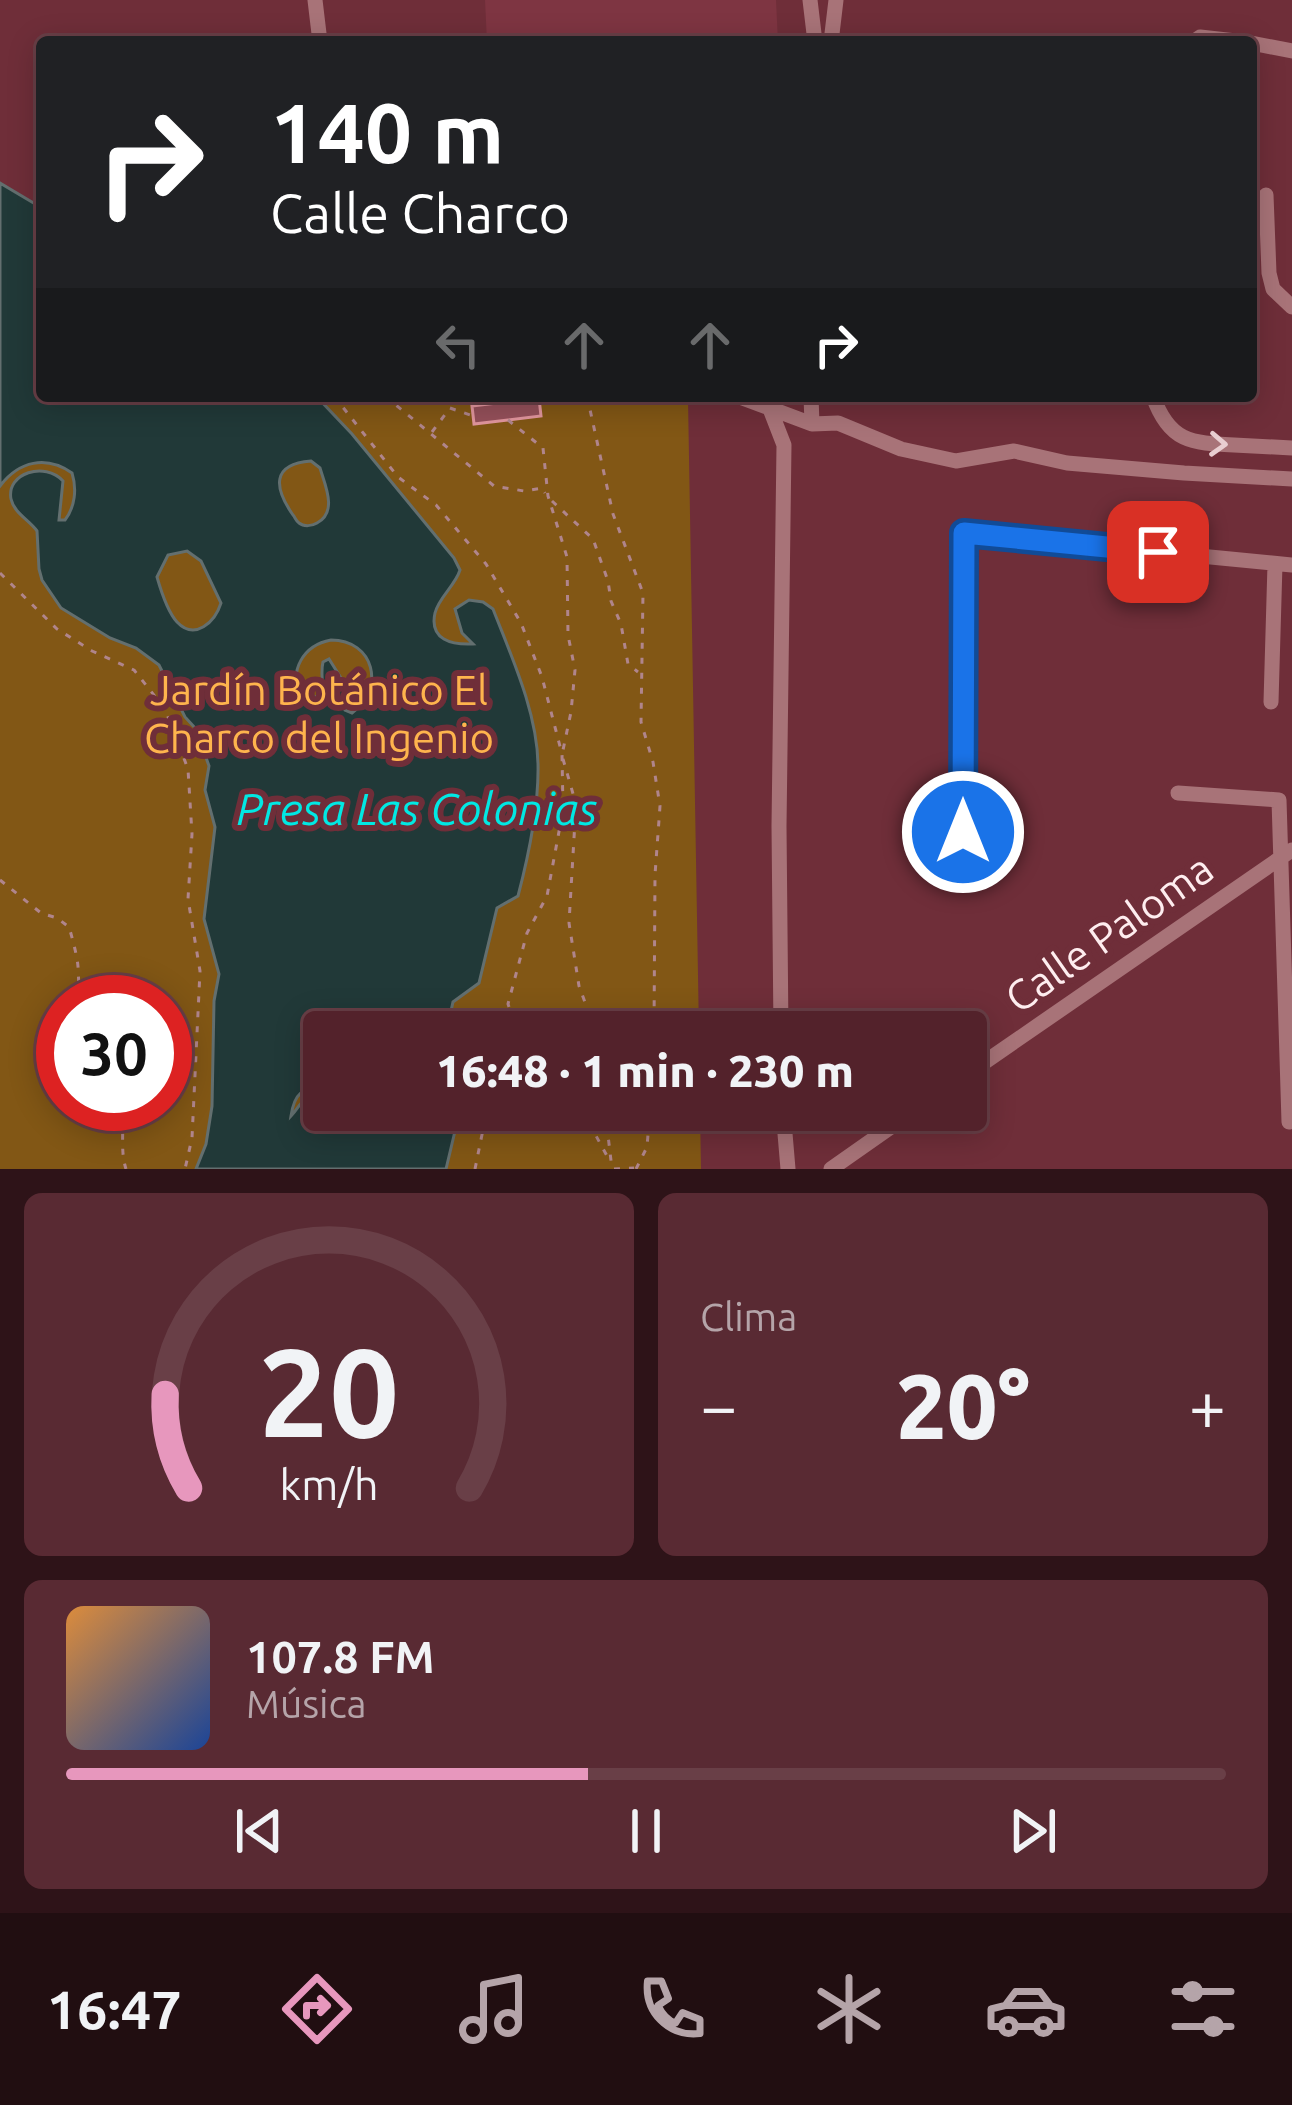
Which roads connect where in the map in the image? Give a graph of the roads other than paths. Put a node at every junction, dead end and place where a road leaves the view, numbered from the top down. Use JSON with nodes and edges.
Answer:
{"nodes":[{"id":1,"x":315,"y":0,"type":"edge"},
{"id":2,"x":810,"y":0,"type":"edge"},
{"id":3,"x":836,"y":0,"type":"edge"},
{"id":4,"x":319,"y":36,"type":"edge"},
{"id":5,"x":814,"y":36,"type":"edge"},
{"id":6,"x":832,"y":36,"type":"edge"},
{"id":7,"x":1257,"y":45,"type":"edge"},
{"id":8,"x":1292,"y":51,"type":"edge"},
{"id":9,"x":1266,"y":195,"type":"dead end"},
{"id":10,"x":1290,"y":301,"type":"edge"},
{"id":11,"x":752,"y":402,"type":"edge"},
{"id":12,"x":811,"y":402,"type":"edge"},
{"id":13,"x":1155,"y":402,"type":"edge"},
{"id":14,"x":770,"y":409,"type":"junction"},
{"id":15,"x":812,"y":424,"type":"junction"},
{"id":16,"x":1292,"y":448,"type":"edge"},
{"id":17,"x":1292,"y":478,"type":"edge"},
{"id":18,"x":1284,"y":565,"type":"edge"},
{"id":19,"x":1270,"y":702,"type":"dead end"},
{"id":20,"x":1178,"y":793,"type":"dead end"},
{"id":21,"x":963,"y":832,"type":"dead end"},
{"id":22,"x":1286,"y":854,"type":"edge"},
{"id":23,"x":781,"y":1011,"type":"edge"},
{"id":24,"x":987,"y":1060,"type":"edge"},
{"id":25,"x":1288,"y":1122,"type":"dead end"},
{"id":26,"x":785,"y":1131,"type":"edge"},
{"id":27,"x":882,"y":1131,"type":"edge"},
{"id":28,"x":788,"y":1169,"type":"edge"},
{"id":29,"x":831,"y":1169,"type":"edge"}],
"edges":[{"from":1,"to":4,"type":"street"},
{"from":2,"to":5,"type":"street"},
{"from":3,"to":6,"type":"street"},
{"from":7,"to":8,"type":"street"},
{"from":9,"to":10,"type":"street"},
{"from":11,"to":14,"type":"street"},
{"from":12,"to":15,"type":"street"},
{"from":13,"to":16,"type":"street","one_way":true},
{"from":14,"to":15,"type":"street"},
{"from":14,"to":23,"type":"street"},
{"from":15,"to":17,"type":"street"},
{"from":18,"to":19,"type":"street"},
{"from":18,"to":21,"type":"street"},
{"from":20,"to":22,"type":"street"},
{"from":22,"to":24,"type":"street","name":"Calle Paloma"},
{"from":22,"to":25,"type":"street"},
{"from":26,"to":28,"type":"street"},
{"from":27,"to":29,"type":"street"}]}
